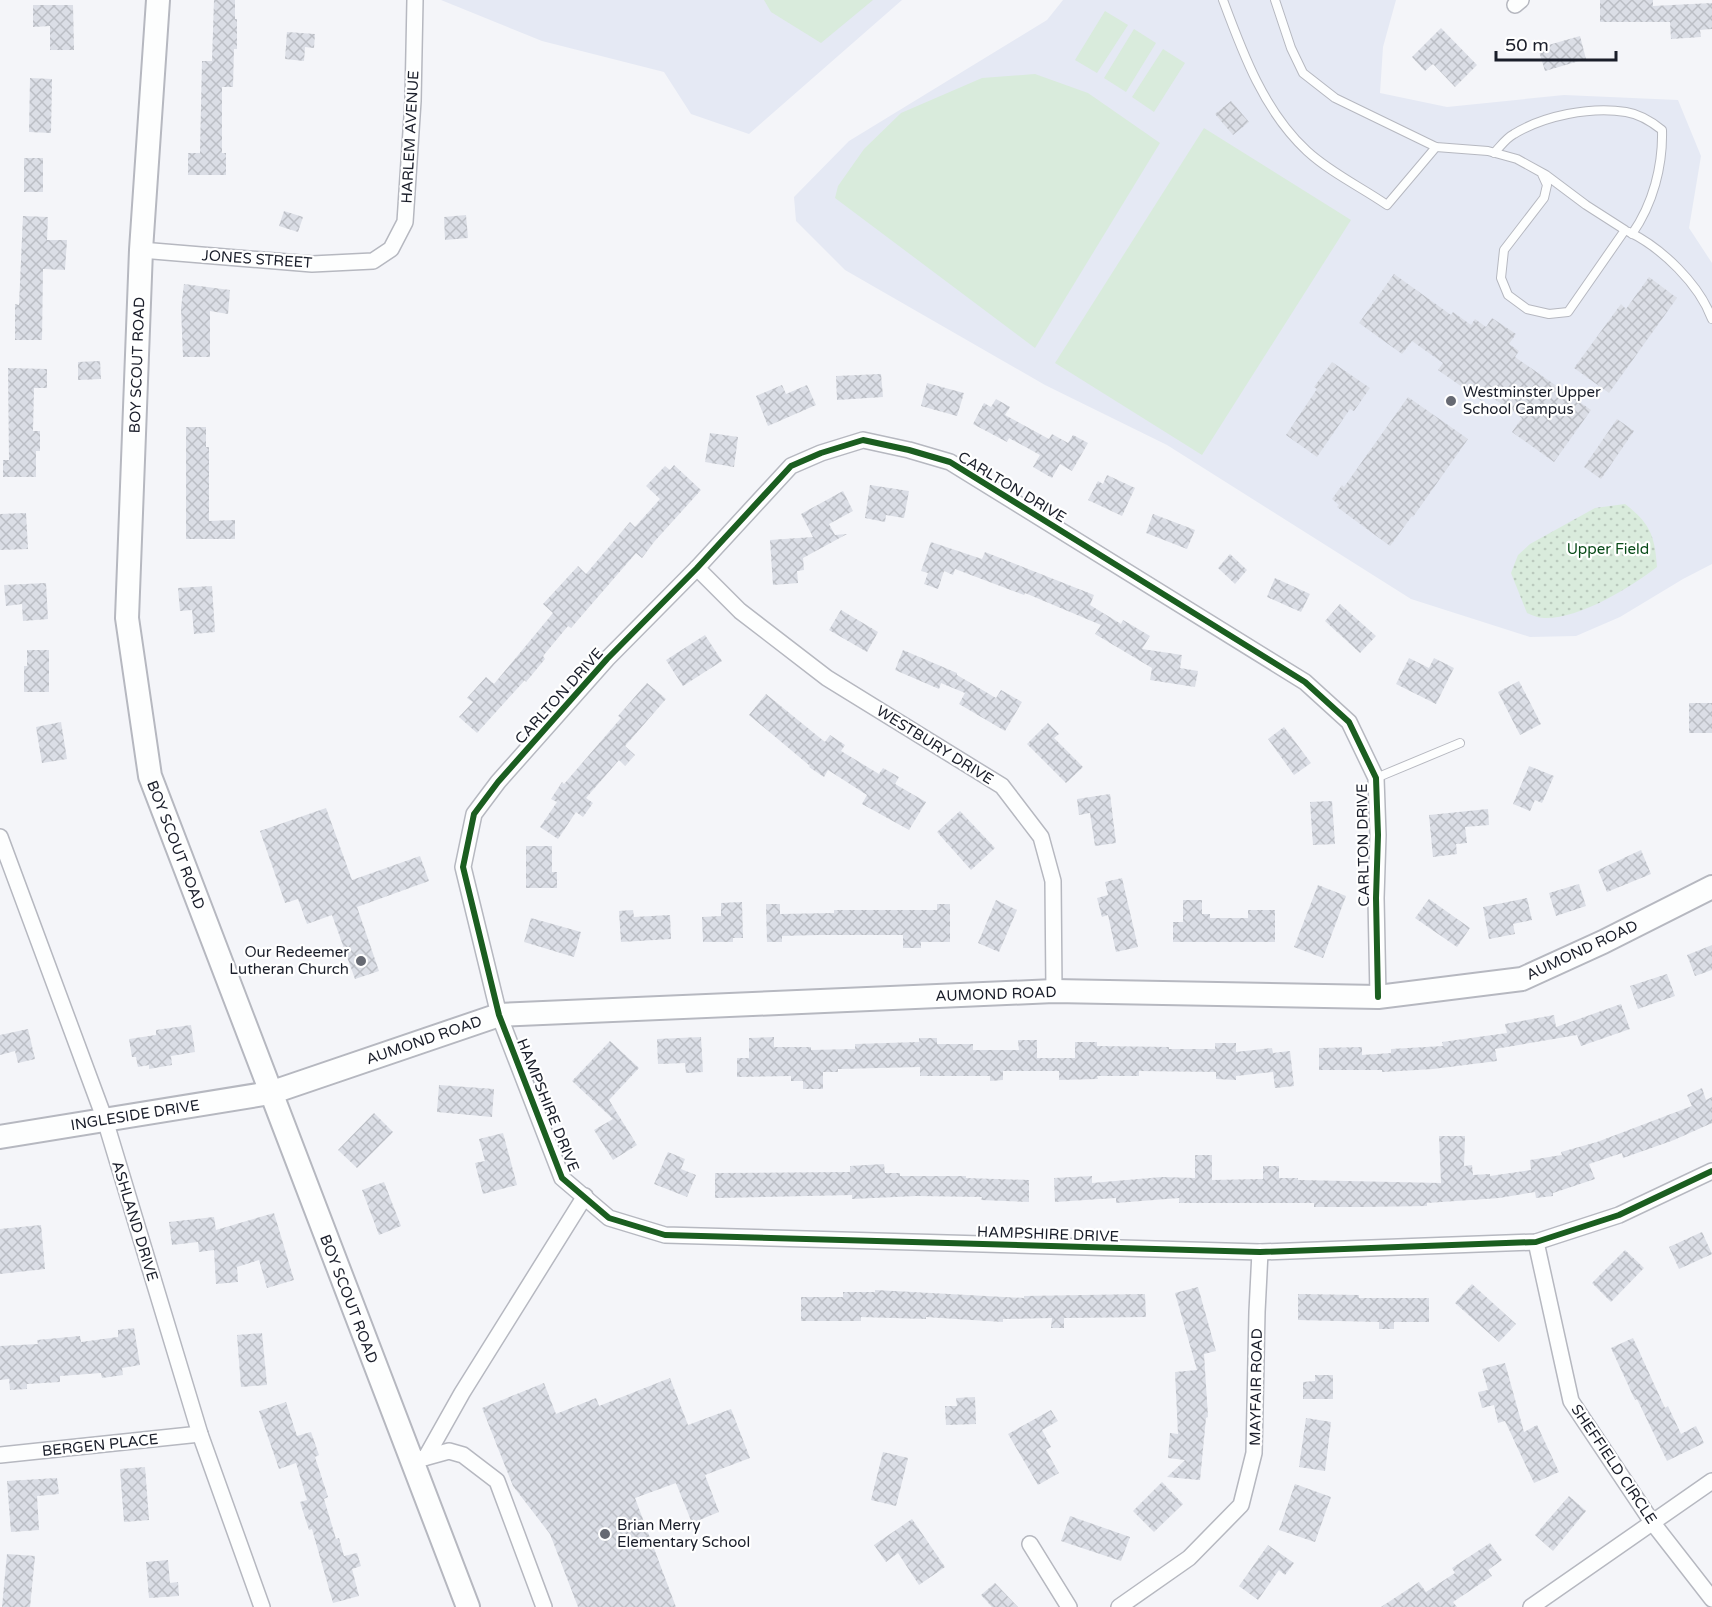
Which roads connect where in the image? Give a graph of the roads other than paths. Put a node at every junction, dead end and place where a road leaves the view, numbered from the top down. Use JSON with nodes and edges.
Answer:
{"nodes":[{"id":1,"x":158,"y":0,"type":"edge"},
{"id":2,"x":415,"y":0,"type":"edge"},
{"id":3,"x":1223,"y":0,"type":"edge"},
{"id":4,"x":1275,"y":0,"type":"edge"},
{"id":5,"x":1436,"y":147,"type":"junction"},
{"id":6,"x":1494,"y":153,"type":"junction"},
{"id":7,"x":1542,"y":174,"type":"junction"},
{"id":8,"x":1628,"y":232,"type":"junction"},
{"id":9,"x":141,"y":250,"type":"junction"},
{"id":10,"x":372,"y":261,"type":"joint"},
{"id":11,"x":1712,"y":319,"type":"edge"},
{"id":12,"x":697,"y":568,"type":"junction"},
{"id":13,"x":1460,"y":743,"type":"dead end"},
{"id":14,"x":1376,"y":778,"type":"junction"},
{"id":15,"x":0,"y":837,"type":"edge"},
{"id":16,"x":1712,"y":887,"type":"edge"},
{"id":17,"x":1054,"y":992,"type":"junction"},
{"id":18,"x":1378,"y":997,"type":"junction"},
{"id":19,"x":499,"y":1015,"type":"junction"},
{"id":20,"x":270,"y":1093,"type":"junction"},
{"id":21,"x":105,"y":1120,"type":"junction"},
{"id":22,"x":0,"y":1137,"type":"edge"},
{"id":23,"x":1712,"y":1171,"type":"edge"},
{"id":24,"x":585,"y":1196,"type":"junction"},
{"id":25,"x":1536,"y":1242,"type":"junction"},
{"id":26,"x":1260,"y":1252,"type":"junction"},
{"id":27,"x":200,"y":1434,"type":"junction"},
{"id":28,"x":0,"y":1455,"type":"edge"},
{"id":29,"x":419,"y":1459,"type":"junction"},
{"id":30,"x":1712,"y":1481,"type":"edge"},
{"id":31,"x":1652,"y":1522,"type":"junction"},
{"id":32,"x":1030,"y":1544,"type":"dead end"},
{"id":33,"x":1712,"y":1599,"type":"edge"},
{"id":34,"x":262,"y":1607,"type":"edge"},
{"id":35,"x":468,"y":1607,"type":"edge"},
{"id":36,"x":544,"y":1607,"type":"edge"},
{"id":37,"x":1069,"y":1607,"type":"edge"},
{"id":38,"x":1119,"y":1607,"type":"edge"},
{"id":39,"x":1531,"y":1607,"type":"edge"}],
"edges":[{"from":1,"to":9,"type":"street","name":"BOY SCOUT ROAD"},
{"from":2,"to":10,"type":"street","name":"HARLEM AVENUE"},
{"from":3,"to":5,"type":"lane"},
{"from":4,"to":5,"type":"lane"},
{"from":5,"to":6,"type":"lane"},
{"from":6,"to":7,"type":"lane"},
{"from":6,"to":8,"type":"lane"},
{"from":7,"to":8,"type":"lane"},
{"from":7,"to":8,"type":"lane"},
{"from":8,"to":11,"type":"lane"},
{"from":9,"to":10,"type":"street","name":"JONES STREET"},
{"from":9,"to":20,"type":"street","name":"BOY SCOUT ROAD"},
{"from":12,"to":14,"type":"street","name":"CARLTON DRIVE"},
{"from":12,"to":17,"type":"street","name":"WESTBURY DRIVE"},
{"from":12,"to":19,"type":"street","name":"CARLTON DRIVE"},
{"from":13,"to":14,"type":"lane"},
{"from":14,"to":18,"type":"street","name":"CARLTON DRIVE"},
{"from":15,"to":21,"type":"street","name":"ASHLAND DRIVE"},
{"from":16,"to":18,"type":"street","name":"AUMOND ROAD"},
{"from":17,"to":18,"type":"street","name":"AUMOND ROAD"},
{"from":17,"to":19,"type":"street","name":"AUMOND ROAD"},
{"from":19,"to":20,"type":"street","name":"AUMOND ROAD"},
{"from":19,"to":24,"type":"street","name":"HAMPSHIRE DRIVE"},
{"from":20,"to":21,"type":"street","name":"INGLESIDE DRIVE"},
{"from":20,"to":29,"type":"street","name":"BOY SCOUT ROAD"},
{"from":21,"to":22,"type":"street","name":"INGLESIDE DRIVE"},
{"from":21,"to":27,"type":"street","name":"ASHLAND DRIVE"},
{"from":23,"to":25,"type":"street","name":"HAMPSHIRE DRIVE"},
{"from":24,"to":26,"type":"street","name":"HAMPSHIRE DRIVE"},
{"from":24,"to":29,"type":"street"},
{"from":25,"to":26,"type":"street","name":"HAMPSHIRE DRIVE"},
{"from":25,"to":31,"type":"street","name":"SHEFFIELD CIRCLE"},
{"from":26,"to":38,"type":"street","name":"MAYFAIR ROAD"},
{"from":27,"to":28,"type":"street","name":"BERGEN PLACE"},
{"from":27,"to":34,"type":"street","name":"ASHLAND DRIVE"},
{"from":29,"to":35,"type":"street","name":"BOY SCOUT ROAD"},
{"from":29,"to":36,"type":"street"},
{"from":30,"to":31,"type":"street"},
{"from":31,"to":33,"type":"street","name":"SHEFFIELD CIRCLE"},
{"from":31,"to":39,"type":"street"},
{"from":32,"to":37,"type":"street"}]}
